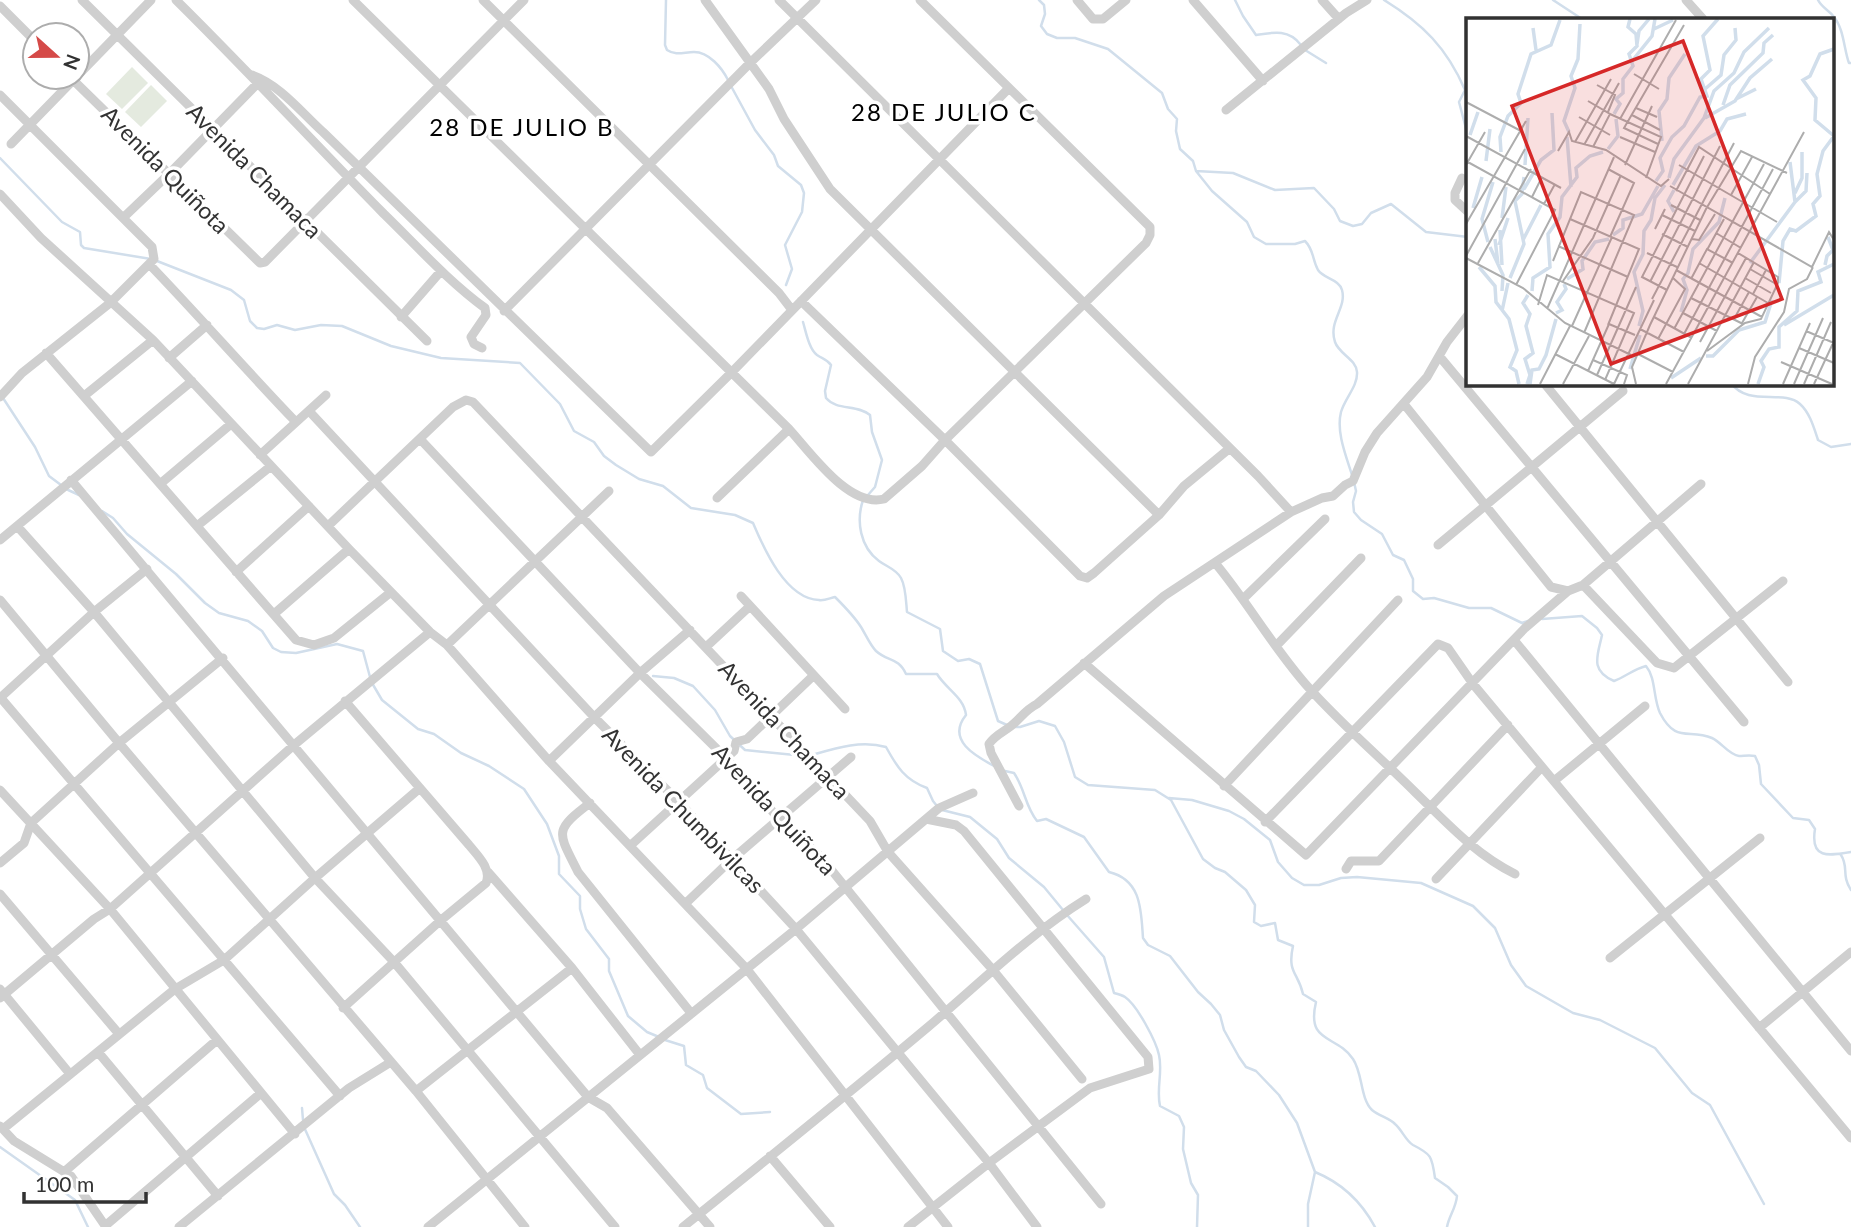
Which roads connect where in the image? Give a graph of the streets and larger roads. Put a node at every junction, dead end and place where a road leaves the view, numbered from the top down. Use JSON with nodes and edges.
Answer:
{"nodes":[{"id":1,"x":82,"y":0,"type":"edge"},
{"id":2,"x":151,"y":0,"type":"edge"},
{"id":3,"x":176,"y":0,"type":"edge"},
{"id":4,"x":354,"y":0,"type":"edge"},
{"id":5,"x":483,"y":0,"type":"edge"},
{"id":6,"x":524,"y":0,"type":"edge"},
{"id":7,"x":705,"y":0,"type":"edge"},
{"id":8,"x":779,"y":0,"type":"edge"},
{"id":9,"x":816,"y":0,"type":"edge"},
{"id":10,"x":920,"y":0,"type":"edge"},
{"id":11,"x":1077,"y":0,"type":"edge"},
{"id":12,"x":1126,"y":0,"type":"edge"},
{"id":13,"x":1193,"y":0,"type":"edge"},
{"id":14,"x":1322,"y":0,"type":"edge"},
{"id":15,"x":1367,"y":0,"type":"edge"},
{"id":16,"x":1686,"y":0,"type":"edge"},
{"id":17,"x":0,"y":6,"type":"edge"},
{"id":18,"x":798,"y":18,"type":"junction"},
{"id":19,"x":1702,"y":18,"type":"edge"},
{"id":20,"x":1339,"y":19,"type":"junction"},
{"id":21,"x":503,"y":20,"type":"junction"},
{"id":22,"x":21,"y":27,"type":"edge"},
{"id":23,"x":118,"y":35,"type":"junction"},
{"id":24,"x":91,"y":61,"type":"edge"},
{"id":25,"x":750,"y":63,"type":"junction"},
{"id":26,"x":255,"y":78,"type":"junction"},
{"id":27,"x":1263,"y":81,"type":"junction"},
{"id":28,"x":439,"y":85,"type":"junction"},
{"id":29,"x":1009,"y":88,"type":"junction"},
{"id":30,"x":61,"y":91,"type":"edge"},
{"id":31,"x":84,"y":91,"type":"edge"},
{"id":32,"x":0,"y":95,"type":"edge"},
{"id":33,"x":1226,"y":110,"type":"dead end"},
{"id":34,"x":30,"y":125,"type":"junction"},
{"id":35,"x":212,"y":129,"type":"junction"},
{"id":36,"x":11,"y":144,"type":"dead end"},
{"id":37,"x":940,"y":160,"type":"junction"},
{"id":38,"x":650,"y":164,"type":"junction"},
{"id":39,"x":359,"y":167,"type":"junction"},
{"id":40,"x":169,"y":174,"type":"junction"},
{"id":41,"x":349,"y":178,"type":"junction"},
{"id":42,"x":1462,"y":178,"type":"dead end"},
{"id":43,"x":0,"y":194,"type":"edge"},
{"id":44,"x":1466,"y":210,"type":"edge"},
{"id":45,"x":124,"y":217,"type":"junction"},
{"id":46,"x":306,"y":222,"type":"junction"},
{"id":47,"x":872,"y":230,"type":"junction"},
{"id":48,"x":585,"y":231,"type":"junction"},
{"id":49,"x":149,"y":264,"type":"junction"},
{"id":50,"x":441,"y":271,"type":"junction"},
{"id":51,"x":801,"y":301,"type":"junction"},
{"id":52,"x":110,"y":303,"type":"junction"},
{"id":53,"x":1085,"y":303,"type":"junction"},
{"id":54,"x":792,"y":310,"type":"junction"},
{"id":55,"x":504,"y":311,"type":"junction"},
{"id":56,"x":401,"y":317,"type":"junction"},
{"id":57,"x":1466,"y":317,"type":"edge"},
{"id":58,"x":207,"y":325,"type":"junction"},
{"id":59,"x":153,"y":340,"type":"junction"},
{"id":60,"x":427,"y":341,"type":"dead end"},
{"id":61,"x":482,"y":348,"type":"dead end"},
{"id":62,"x":46,"y":353,"type":"junction"},
{"id":63,"x":1440,"y":357,"type":"junction"},
{"id":64,"x":169,"y":358,"type":"junction"},
{"id":65,"x":1014,"y":372,"type":"junction"},
{"id":66,"x":731,"y":373,"type":"junction"},
{"id":67,"x":192,"y":382,"type":"junction"},
{"id":68,"x":1546,"y":385,"type":"edge"},
{"id":69,"x":1623,"y":391,"type":"dead end"},
{"id":70,"x":326,"y":395,"type":"dead end"},
{"id":71,"x":0,"y":397,"type":"edge"},
{"id":72,"x":84,"y":397,"type":"junction"},
{"id":73,"x":1404,"y":404,"type":"junction"},
{"id":74,"x":309,"y":411,"type":"junction"},
{"id":75,"x":296,"y":422,"type":"junction"},
{"id":76,"x":231,"y":424,"type":"junction"},
{"id":77,"x":1580,"y":426,"type":"junction"},
{"id":78,"x":789,"y":429,"type":"junction"},
{"id":79,"x":121,"y":439,"type":"junction"},
{"id":80,"x":420,"y":439,"type":"junction"},
{"id":81,"x":945,"y":440,"type":"junction"},
{"id":82,"x":1230,"y":448,"type":"junction"},
{"id":83,"x":260,"y":455,"type":"junction"},
{"id":84,"x":271,"y":466,"type":"junction"},
{"id":85,"x":1531,"y":467,"type":"junction"},
{"id":86,"x":71,"y":480,"type":"junction"},
{"id":87,"x":374,"y":481,"type":"junction"},
{"id":88,"x":160,"y":484,"type":"junction"},
{"id":89,"x":1701,"y":484,"type":"dead end"},
{"id":90,"x":609,"y":491,"type":"dead end"},
{"id":91,"x":717,"y":498,"type":"dead end"},
{"id":92,"x":1486,"y":505,"type":"junction"},
{"id":93,"x":309,"y":506,"type":"junction"},
{"id":94,"x":1291,"y":512,"type":"junction"},
{"id":95,"x":581,"y":515,"type":"junction"},
{"id":96,"x":1159,"y":515,"type":"junction"},
{"id":97,"x":1325,"y":520,"type":"dead end"},
{"id":98,"x":1657,"y":521,"type":"junction"},
{"id":99,"x":17,"y":526,"type":"junction"},
{"id":100,"x":197,"y":526,"type":"junction"},
{"id":101,"x":328,"y":526,"type":"junction"},
{"id":102,"x":0,"y":540,"type":"edge"},
{"id":103,"x":1438,"y":545,"type":"dead end"},
{"id":104,"x":349,"y":549,"type":"junction"},
{"id":105,"x":1361,"y":558,"type":"dead end"},
{"id":106,"x":534,"y":560,"type":"junction"},
{"id":107,"x":1610,"y":562,"type":"junction"},
{"id":108,"x":1216,"y":564,"type":"junction"},
{"id":109,"x":147,"y":569,"type":"junction"},
{"id":110,"x":236,"y":572,"type":"junction"},
{"id":111,"x":1783,"y":581,"type":"dead end"},
{"id":112,"x":1583,"y":585,"type":"junction"},
{"id":113,"x":1568,"y":591,"type":"junction"},
{"id":114,"x":391,"y":592,"type":"junction"},
{"id":115,"x":741,"y":596,"type":"dead end"},
{"id":116,"x":1244,"y":598,"type":"junction"},
{"id":117,"x":0,"y":600,"type":"edge"},
{"id":118,"x":1398,"y":600,"type":"dead end"},
{"id":119,"x":491,"y":604,"type":"junction"},
{"id":120,"x":749,"y":607,"type":"junction"},
{"id":121,"x":94,"y":612,"type":"junction"},
{"id":122,"x":274,"y":614,"type":"junction"},
{"id":123,"x":1736,"y":618,"type":"junction"},
{"id":124,"x":690,"y":630,"type":"junction"},
{"id":125,"x":430,"y":632,"type":"junction"},
{"id":126,"x":1514,"y":640,"type":"junction"},
{"id":127,"x":447,"y":645,"type":"junction"},
{"id":128,"x":1276,"y":646,"type":"junction"},
{"id":129,"x":706,"y":648,"type":"junction"},
{"id":130,"x":48,"y":655,"type":"junction"},
{"id":131,"x":1689,"y":656,"type":"junction"},
{"id":132,"x":223,"y":658,"type":"junction"},
{"id":133,"x":1084,"y":663,"type":"junction"},
{"id":134,"x":640,"y":673,"type":"junction"},
{"id":135,"x":813,"y":676,"type":"junction"},
{"id":136,"x":1788,"y":682,"type":"dead end"},
{"id":137,"x":1473,"y":684,"type":"junction"},
{"id":138,"x":1312,"y":692,"type":"junction"},
{"id":139,"x":0,"y":698,"type":"edge"},
{"id":140,"x":345,"y":701,"type":"junction"},
{"id":141,"x":170,"y":702,"type":"junction"},
{"id":142,"x":1645,"y":706,"type":"dead end"},
{"id":143,"x":845,"y":709,"type":"dead end"},
{"id":144,"x":771,"y":715,"type":"junction"},
{"id":145,"x":594,"y":718,"type":"junction"},
{"id":146,"x":1744,"y":722,"type":"dead end"},
{"id":147,"x":1508,"y":725,"type":"junction"},
{"id":148,"x":1353,"y":731,"type":"junction"},
{"id":149,"x":119,"y":743,"type":"junction"},
{"id":150,"x":1599,"y":744,"type":"junction"},
{"id":151,"x":294,"y":745,"type":"junction"},
{"id":152,"x":851,"y":757,"type":"dead end"},
{"id":153,"x":726,"y":758,"type":"junction"},
{"id":154,"x":549,"y":761,"type":"junction"},
{"id":155,"x":1542,"y":767,"type":"junction"},
{"id":156,"x":1391,"y":768,"type":"junction"},
{"id":157,"x":828,"y":778,"type":"junction"},
{"id":158,"x":1554,"y":780,"type":"junction"},
{"id":159,"x":74,"y":784,"type":"junction"},
{"id":160,"x":1224,"y":786,"type":"junction"},
{"id":161,"x":420,"y":788,"type":"junction"},
{"id":162,"x":243,"y":789,"type":"junction"},
{"id":163,"x":0,"y":790,"type":"edge"},
{"id":164,"x":973,"y":793,"type":"dead end"},
{"id":165,"x":678,"y":801,"type":"junction"},
{"id":166,"x":590,"y":803,"type":"junction"},
{"id":167,"x":1019,"y":806,"type":"dead end"},
{"id":168,"x":1431,"y":807,"type":"junction"},
{"id":169,"x":779,"y":819,"type":"junction"},
{"id":170,"x":926,"y":819,"type":"junction"},
{"id":171,"x":1265,"y":822,"type":"junction"},
{"id":172,"x":31,"y":824,"type":"junction"},
{"id":173,"x":195,"y":831,"type":"junction"},
{"id":174,"x":369,"y":833,"type":"junction"},
{"id":175,"x":1760,"y":838,"type":"dead end"},
{"id":176,"x":1469,"y":844,"type":"junction"},
{"id":177,"x":631,"y":845,"type":"junction"},
{"id":178,"x":888,"y":852,"type":"junction"},
{"id":179,"x":730,"y":861,"type":"junction"},
{"id":180,"x":0,"y":863,"type":"edge"},
{"id":181,"x":1346,"y":869,"type":"dead end"},
{"id":182,"x":488,"y":872,"type":"junction"},
{"id":183,"x":149,"y":873,"type":"junction"},
{"id":184,"x":1515,"y":874,"type":"dead end"},
{"id":185,"x":315,"y":878,"type":"junction"},
{"id":186,"x":1709,"y":878,"type":"junction"},
{"id":187,"x":1436,"y":879,"type":"dead end"},
{"id":188,"x":846,"y":888,"type":"junction"},
{"id":189,"x":0,"y":894,"type":"edge"},
{"id":190,"x":1086,"y":899,"type":"dead end"},
{"id":191,"x":686,"y":903,"type":"junction"},
{"id":192,"x":110,"y":909,"type":"junction"},
{"id":193,"x":1665,"y":914,"type":"junction"},
{"id":194,"x":269,"y":919,"type":"junction"},
{"id":195,"x":440,"y":921,"type":"junction"},
{"id":196,"x":796,"y":929,"type":"junction"},
{"id":197,"x":1044,"y":929,"type":"junction"},
{"id":198,"x":1851,"y":952,"type":"edge"},
{"id":199,"x":52,"y":955,"type":"junction"},
{"id":200,"x":1610,"y":958,"type":"dead end"},
{"id":201,"x":224,"y":960,"type":"junction"},
{"id":202,"x":394,"y":962,"type":"junction"},
{"id":203,"x":572,"y":968,"type":"junction"},
{"id":204,"x":746,"y":968,"type":"junction"},
{"id":205,"x":993,"y":970,"type":"junction"},
{"id":206,"x":175,"y":989,"type":"junction"},
{"id":207,"x":1803,"y":992,"type":"junction"},
{"id":208,"x":1,"y":994,"type":"edge"},
{"id":209,"x":343,"y":1008,"type":"junction"},
{"id":210,"x":517,"y":1011,"type":"junction"},
{"id":211,"x":945,"y":1012,"type":"junction"},
{"id":212,"x":691,"y":1013,"type":"junction"},
{"id":213,"x":1759,"y":1028,"type":"junction"},
{"id":214,"x":119,"y":1034,"type":"junction"},
{"id":215,"x":217,"y":1040,"type":"junction"},
{"id":216,"x":467,"y":1050,"type":"junction"},
{"id":217,"x":1851,"y":1051,"type":"edge"},
{"id":218,"x":97,"y":1052,"type":"junction"},
{"id":219,"x":897,"y":1053,"type":"junction"},
{"id":220,"x":640,"y":1055,"type":"junction"},
{"id":221,"x":391,"y":1062,"type":"junction"},
{"id":222,"x":70,"y":1074,"type":"junction"},
{"id":223,"x":1082,"y":1079,"type":"dead end"},
{"id":224,"x":416,"y":1091,"type":"junction"},
{"id":225,"x":261,"y":1093,"type":"junction"},
{"id":226,"x":845,"y":1095,"type":"junction"},
{"id":227,"x":340,"y":1096,"type":"junction"},
{"id":228,"x":589,"y":1097,"type":"junction"},
{"id":229,"x":142,"y":1105,"type":"junction"},
{"id":230,"x":1037,"y":1126,"type":"junction"},
{"id":231,"x":1,"y":1128,"type":"edge"},
{"id":232,"x":295,"y":1134,"type":"junction"},
{"id":233,"x":539,"y":1137,"type":"junction"},
{"id":234,"x":1851,"y":1138,"type":"edge"},
{"id":235,"x":770,"y":1156,"type":"junction"},
{"id":236,"x":185,"y":1157,"type":"junction"},
{"id":237,"x":989,"y":1163,"type":"junction"},
{"id":238,"x":64,"y":1172,"type":"junction"},
{"id":239,"x":485,"y":1180,"type":"junction"},
{"id":240,"x":218,"y":1196,"type":"junction"},
{"id":241,"x":1101,"y":1205,"type":"dead end"},
{"id":242,"x":933,"y":1207,"type":"junction"},
{"id":243,"x":699,"y":1214,"type":"junction"},
{"id":244,"x":105,"y":1226,"type":"edge"},
{"id":245,"x":179,"y":1227,"type":"edge"},
{"id":246,"x":428,"y":1227,"type":"edge"},
{"id":247,"x":525,"y":1227,"type":"edge"},
{"id":248,"x":615,"y":1227,"type":"edge"},
{"id":249,"x":683,"y":1227,"type":"edge"},
{"id":250,"x":710,"y":1227,"type":"edge"},
{"id":251,"x":830,"y":1227,"type":"edge"},
{"id":252,"x":908,"y":1227,"type":"edge"},
{"id":253,"x":948,"y":1227,"type":"edge"},
{"id":254,"x":1037,"y":1227,"type":"edge"}],
"edges":[{"from":1,"to":23,"type":"street","name":"Avenida Chamaca"},
{"from":2,"to":23,"type":"street"},
{"from":3,"to":26,"type":"street"},
{"from":4,"to":28,"type":"street"},
{"from":5,"to":21,"type":"street"},
{"from":6,"to":21,"type":"street"},
{"from":7,"to":25,"type":"street"},
{"from":8,"to":18,"type":"street"},
{"from":9,"to":18,"type":"street"},
{"from":10,"to":29,"type":"street"},
{"from":11,"to":12,"type":"street"},
{"from":13,"to":27,"type":"street"},
{"from":14,"to":20,"type":"street"},
{"from":15,"to":20,"type":"street"},
{"from":16,"to":19,"type":"street"},
{"from":17,"to":22,"type":"street"},
{"from":18,"to":25,"type":"street"},
{"from":18,"to":37,"type":"street"},
{"from":20,"to":27,"type":"street"},
{"from":21,"to":28,"type":"street"},
{"from":21,"to":38,"type":"street"},
{"from":23,"to":24,"type":"street"},
{"from":23,"to":35,"type":"street","name":"Avenida Chamaca"},
{"from":25,"to":38,"type":"street"},
{"from":25,"to":47,"type":"street"},
{"from":26,"to":35,"type":"street"},
{"from":26,"to":39,"type":"street"},
{"from":26,"to":41,"type":"street"},
{"from":27,"to":33,"type":"street"},
{"from":28,"to":39,"type":"street"},
{"from":28,"to":48,"type":"street"},
{"from":29,"to":37,"type":"street"},
{"from":29,"to":53,"type":"street"},
{"from":30,"to":34,"type":"street"},
{"from":31,"to":40,"type":"street","name":"Avenida Quiñota"},
{"from":32,"to":34,"type":"street"},
{"from":34,"to":36,"type":"street"},
{"from":34,"to":45,"type":"street"},
{"from":35,"to":40,"type":"street"},
{"from":35,"to":46,"type":"street","name":"Avenida Chamaca"},
{"from":37,"to":47,"type":"street"},
{"from":37,"to":53,"type":"street"},
{"from":38,"to":48,"type":"street"},
{"from":38,"to":54,"type":"street"},
{"from":39,"to":41,"type":"street"},
{"from":39,"to":55,"type":"street"},
{"from":40,"to":45,"type":"street"},
{"from":40,"to":46,"type":"street","name":"Avenida Quiñota"},
{"from":41,"to":46,"type":"street"},
{"from":41,"to":50,"type":"street"},
{"from":42,"to":44,"type":"street"},
{"from":43,"to":52,"type":"street"},
{"from":45,"to":49,"type":"street"},
{"from":46,"to":56,"type":"street","name":"Avenida Chamaca"},
{"from":47,"to":51,"type":"street"},
{"from":47,"to":65,"type":"street"},
{"from":48,"to":55,"type":"street"},
{"from":48,"to":66,"type":"street"},
{"from":49,"to":52,"type":"street"},
{"from":49,"to":58,"type":"street"},
{"from":50,"to":56,"type":"street"},
{"from":50,"to":61,"type":"street"},
{"from":51,"to":54,"type":"street"},
{"from":51,"to":81,"type":"street"},
{"from":52,"to":59,"type":"street"},
{"from":52,"to":62,"type":"street"},
{"from":53,"to":65,"type":"street"},
{"from":53,"to":82,"type":"street"},
{"from":54,"to":66,"type":"street"},
{"from":55,"to":66,"type":"street"},
{"from":56,"to":60,"type":"street","name":"Avenida Chamaca"},
{"from":57,"to":63,"type":"street"},
{"from":58,"to":64,"type":"street"},
{"from":58,"to":75,"type":"street"},
{"from":59,"to":64,"type":"street"},
{"from":59,"to":72,"type":"street"},
{"from":62,"to":71,"type":"street"},
{"from":62,"to":72,"type":"street"},
{"from":63,"to":73,"type":"street"},
{"from":63,"to":85,"type":"street"},
{"from":64,"to":67,"type":"street"},
{"from":65,"to":81,"type":"street"},
{"from":65,"to":96,"type":"street"},
{"from":66,"to":78,"type":"street"},
{"from":67,"to":76,"type":"street"},
{"from":67,"to":79,"type":"street"},
{"from":68,"to":77,"type":"street"},
{"from":69,"to":77,"type":"street"},
{"from":70,"to":74,"type":"street"},
{"from":72,"to":79,"type":"street"},
{"from":73,"to":92,"type":"street"},
{"from":73,"to":94,"type":"street"},
{"from":74,"to":75,"type":"street"},
{"from":74,"to":87,"type":"street","name":"Avenida Chumbivilcas"},
{"from":75,"to":83,"type":"street"},
{"from":76,"to":83,"type":"street"},
{"from":76,"to":88,"type":"street"},
{"from":77,"to":85,"type":"street"},
{"from":77,"to":98,"type":"street"},
{"from":78,"to":81,"type":"street"},
{"from":78,"to":91,"type":"street"},
{"from":79,"to":86,"type":"street"},
{"from":79,"to":88,"type":"street"},
{"from":80,"to":87,"type":"street"},
{"from":80,"to":95,"type":"street","name":"Avenida Chamaca"},
{"from":80,"to":106,"type":"street","name":"Avenida Quiñota"},
{"from":81,"to":96,"type":"street"},
{"from":82,"to":94,"type":"street"},
{"from":82,"to":96,"type":"street"},
{"from":83,"to":84,"type":"street"},
{"from":84,"to":93,"type":"street"},
{"from":84,"to":100,"type":"street"},
{"from":85,"to":92,"type":"street"},
{"from":85,"to":107,"type":"street"},
{"from":86,"to":99,"type":"street"},
{"from":86,"to":109,"type":"street"},
{"from":87,"to":101,"type":"street"},
{"from":87,"to":119,"type":"street","name":"Avenida Chumbivilcas"},
{"from":88,"to":100,"type":"street"},
{"from":89,"to":98,"type":"street"},
{"from":90,"to":95,"type":"street"},
{"from":92,"to":103,"type":"street"},
{"from":92,"to":113,"type":"street"},
{"from":93,"to":101,"type":"street"},
{"from":93,"to":110,"type":"street"},
{"from":94,"to":108,"type":"street"},
{"from":95,"to":106,"type":"street"},
{"from":95,"to":124,"type":"street","name":"Avenida Chamaca"},
{"from":97,"to":116,"type":"street"},
{"from":98,"to":107,"type":"street"},
{"from":98,"to":123,"type":"street"},
{"from":99,"to":102,"type":"street"},
{"from":99,"to":121,"type":"street"},
{"from":100,"to":110,"type":"street"},
{"from":101,"to":104,"type":"street"},
{"from":104,"to":114,"type":"street"},
{"from":104,"to":122,"type":"street"},
{"from":105,"to":128,"type":"street"},
{"from":106,"to":119,"type":"street"},
{"from":106,"to":134,"type":"street","name":"Avenida Quiñota"},
{"from":107,"to":112,"type":"street"},
{"from":107,"to":131,"type":"street"},
{"from":108,"to":116,"type":"street"},
{"from":108,"to":133,"type":"street"},
{"from":109,"to":121,"type":"street"},
{"from":109,"to":132,"type":"street"},
{"from":110,"to":122,"type":"street"},
{"from":111,"to":123,"type":"street"},
{"from":112,"to":113,"type":"street"},
{"from":112,"to":131,"type":"street"},
{"from":113,"to":126,"type":"street"},
{"from":114,"to":122,"type":"street"},
{"from":114,"to":125,"type":"street"},
{"from":115,"to":120,"type":"street"},
{"from":116,"to":128,"type":"street"},
{"from":117,"to":130,"type":"street"},
{"from":118,"to":138,"type":"street"},
{"from":119,"to":127,"type":"street"},
{"from":119,"to":145,"type":"street","name":"Avenida Chumbivilcas"},
{"from":120,"to":129,"type":"street"},
{"from":120,"to":135,"type":"street"},
{"from":121,"to":130,"type":"street"},
{"from":121,"to":141,"type":"street"},
{"from":123,"to":131,"type":"street"},
{"from":123,"to":136,"type":"street"},
{"from":124,"to":129,"type":"street","name":"Avenida Chamaca"},
{"from":124,"to":134,"type":"street"},
{"from":125,"to":127,"type":"street"},
{"from":125,"to":140,"type":"street"},
{"from":126,"to":137,"type":"street"},
{"from":126,"to":150,"type":"street"},
{"from":127,"to":154,"type":"street"},
{"from":128,"to":138,"type":"street"},
{"from":129,"to":144,"type":"street","name":"Avenida Chamaca"},
{"from":130,"to":139,"type":"street"},
{"from":130,"to":149,"type":"street"},
{"from":131,"to":146,"type":"street"},
{"from":132,"to":141,"type":"street"},
{"from":132,"to":151,"type":"street"},
{"from":133,"to":160,"type":"street"},
{"from":133,"to":167,"type":"street"},
{"from":134,"to":145,"type":"street"},
{"from":134,"to":153,"type":"street","name":"Avenida Quiñota"},
{"from":135,"to":143,"type":"street"},
{"from":135,"to":144,"type":"street"},
{"from":137,"to":147,"type":"street"},
{"from":137,"to":148,"type":"street"},
{"from":137,"to":156,"type":"street"},
{"from":138,"to":148,"type":"street"},
{"from":138,"to":160,"type":"street"},
{"from":139,"to":159,"type":"street"},
{"from":140,"to":151,"type":"street"},
{"from":140,"to":161,"type":"street"},
{"from":141,"to":149,"type":"street"},
{"from":141,"to":162,"type":"street"},
{"from":142,"to":150,"type":"street"},
{"from":144,"to":153,"type":"street"},
{"from":144,"to":157,"type":"street","name":"Avenida Chamaca"},
{"from":145,"to":154,"type":"street"},
{"from":145,"to":165,"type":"street","name":"Avenida Chumbivilcas"},
{"from":147,"to":155,"type":"street"},
{"from":147,"to":168,"type":"street"},
{"from":148,"to":156,"type":"street"},
{"from":148,"to":171,"type":"street"},
{"from":149,"to":159,"type":"street"},
{"from":149,"to":173,"type":"street"},
{"from":150,"to":158,"type":"street"},
{"from":150,"to":186,"type":"street"},
{"from":151,"to":162,"type":"street"},
{"from":151,"to":174,"type":"street"},
{"from":152,"to":157,"type":"street"},
{"from":153,"to":165,"type":"street"},
{"from":153,"to":169,"type":"street","name":"Avenida Quiñota"},
{"from":154,"to":166,"type":"street"},
{"from":155,"to":158,"type":"street"},
{"from":155,"to":176,"type":"street"},
{"from":156,"to":168,"type":"street"},
{"from":156,"to":171,"type":"street"},
{"from":157,"to":169,"type":"street"},
{"from":157,"to":178,"type":"street","name":"Avenida Chamaca"},
{"from":158,"to":193,"type":"street"},
{"from":159,"to":172,"type":"street"},
{"from":159,"to":183,"type":"street"},
{"from":160,"to":171,"type":"street"},
{"from":161,"to":174,"type":"street"},
{"from":161,"to":182,"type":"street"},
{"from":162,"to":173,"type":"street"},
{"from":162,"to":185,"type":"street"},
{"from":163,"to":172,"type":"street"},
{"from":164,"to":170,"type":"street"},
{"from":165,"to":177,"type":"street"},
{"from":165,"to":179,"type":"street","name":"Avenida Chumbivilcas"},
{"from":166,"to":177,"type":"street"},
{"from":166,"to":212,"type":"street"},
{"from":168,"to":176,"type":"street"},
{"from":168,"to":181,"type":"street"},
{"from":169,"to":179,"type":"street"},
{"from":169,"to":188,"type":"street","name":"Avenida Quiñota"},
{"from":170,"to":178,"type":"street"},
{"from":170,"to":197,"type":"street"},
{"from":172,"to":180,"type":"street"},
{"from":172,"to":192,"type":"street"},
{"from":173,"to":183,"type":"street"},
{"from":173,"to":194,"type":"street"},
{"from":174,"to":185,"type":"street"},
{"from":174,"to":195,"type":"street"},
{"from":175,"to":186,"type":"street"},
{"from":176,"to":184,"type":"street"},
{"from":176,"to":187,"type":"street"},
{"from":177,"to":191,"type":"street"},
{"from":178,"to":188,"type":"street"},
{"from":178,"to":205,"type":"street","name":"Avenida Chamaca"},
{"from":179,"to":191,"type":"street"},
{"from":179,"to":196,"type":"street","name":"Avenida Chumbivilcas"},
{"from":182,"to":195,"type":"street"},
{"from":182,"to":203,"type":"street"},
{"from":183,"to":192,"type":"street"},
{"from":183,"to":201,"type":"street"},
{"from":185,"to":194,"type":"street"},
{"from":185,"to":202,"type":"street"},
{"from":186,"to":193,"type":"street"},
{"from":186,"to":207,"type":"street"},
{"from":188,"to":196,"type":"street"},
{"from":188,"to":211,"type":"street","name":"Avenida Quiñota"},
{"from":189,"to":199,"type":"street"},
{"from":190,"to":197,"type":"street"},
{"from":191,"to":204,"type":"street"},
{"from":192,"to":199,"type":"street"},
{"from":192,"to":206,"type":"street"},
{"from":193,"to":200,"type":"street"},
{"from":193,"to":213,"type":"street"},
{"from":194,"to":201,"type":"street"},
{"from":194,"to":209,"type":"street"},
{"from":195,"to":202,"type":"street"},
{"from":195,"to":210,"type":"street"},
{"from":196,"to":204,"type":"street"},
{"from":196,"to":219,"type":"street","name":"Avenida Chumbivilcas"},
{"from":197,"to":205,"type":"street"},
{"from":197,"to":230,"type":"street"},
{"from":198,"to":207,"type":"street"},
{"from":199,"to":208,"type":"street"},
{"from":199,"to":214,"type":"street"},
{"from":201,"to":206,"type":"street"},
{"from":201,"to":227,"type":"street"},
{"from":202,"to":209,"type":"street"},
{"from":202,"to":216,"type":"street"},
{"from":203,"to":210,"type":"street"},
{"from":203,"to":220,"type":"street"},
{"from":204,"to":212,"type":"street"},
{"from":204,"to":226,"type":"street"},
{"from":205,"to":211,"type":"street"},
{"from":205,"to":223,"type":"street","name":"Avenida Chamaca"},
{"from":206,"to":214,"type":"street"},
{"from":206,"to":215,"type":"street"},
{"from":207,"to":213,"type":"street"},
{"from":207,"to":217,"type":"street"},
{"from":208,"to":222,"type":"street"},
{"from":209,"to":221,"type":"street"},
{"from":210,"to":216,"type":"street"},
{"from":210,"to":228,"type":"street"},
{"from":211,"to":219,"type":"street"},
{"from":211,"to":230,"type":"street","name":"Avenida Quiñota"},
{"from":212,"to":220,"type":"street"},
{"from":213,"to":234,"type":"street"},
{"from":214,"to":218,"type":"street"},
{"from":215,"to":225,"type":"street"},
{"from":215,"to":229,"type":"street"},
{"from":216,"to":224,"type":"street"},
{"from":216,"to":233,"type":"street"},
{"from":218,"to":222,"type":"street"},
{"from":218,"to":229,"type":"street"},
{"from":219,"to":226,"type":"street"},
{"from":219,"to":237,"type":"street","name":"Avenida Chumbivilcas"},
{"from":220,"to":228,"type":"street"},
{"from":221,"to":224,"type":"street"},
{"from":221,"to":227,"type":"street"},
{"from":222,"to":231,"type":"street"},
{"from":224,"to":239,"type":"street"},
{"from":225,"to":232,"type":"street"},
{"from":225,"to":236,"type":"street"},
{"from":226,"to":235,"type":"street"},
{"from":226,"to":242,"type":"street"},
{"from":227,"to":232,"type":"street"},
{"from":228,"to":233,"type":"street"},
{"from":228,"to":243,"type":"street"},
{"from":229,"to":236,"type":"street"},
{"from":229,"to":238,"type":"street"},
{"from":230,"to":237,"type":"street"},
{"from":230,"to":241,"type":"street","name":"Avenida Quiñota"},
{"from":231,"to":238,"type":"street"},
{"from":232,"to":240,"type":"street"},
{"from":233,"to":239,"type":"street"},
{"from":233,"to":248,"type":"street"},
{"from":235,"to":243,"type":"street"},
{"from":235,"to":251,"type":"street"},
{"from":236,"to":240,"type":"street"},
{"from":236,"to":244,"type":"street"},
{"from":237,"to":242,"type":"street"},
{"from":237,"to":254,"type":"street","name":"Avenida Chumbivilcas"},
{"from":238,"to":244,"type":"street"},
{"from":239,"to":246,"type":"street"},
{"from":239,"to":247,"type":"street"},
{"from":240,"to":245,"type":"street"},
{"from":242,"to":252,"type":"street"},
{"from":242,"to":253,"type":"street"},
{"from":243,"to":249,"type":"street"},
{"from":243,"to":250,"type":"street"}]}
